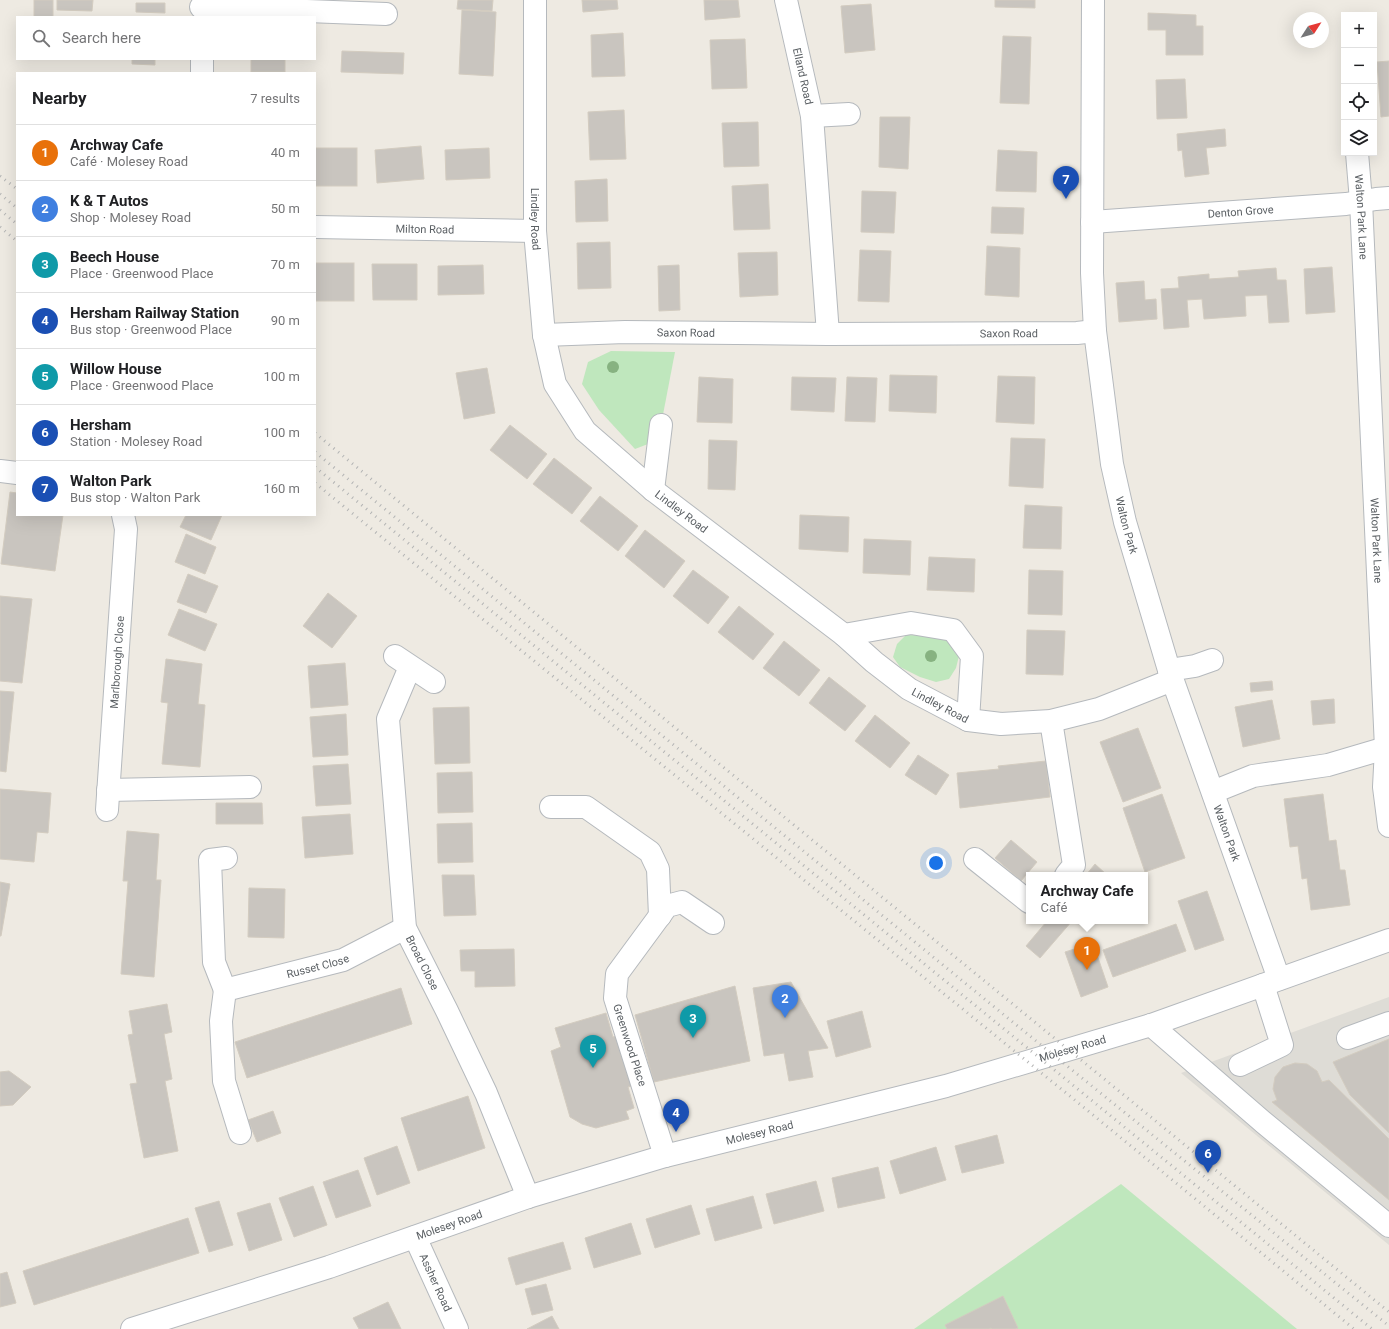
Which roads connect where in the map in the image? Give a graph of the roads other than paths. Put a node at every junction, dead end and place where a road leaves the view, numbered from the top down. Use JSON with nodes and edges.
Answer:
{"nodes":[{"id":1,"x":535,"y":0,"type":"edge"},
{"id":2,"x":786,"y":0,"type":"edge"},
{"id":3,"x":1093,"y":0,"type":"edge"},
{"id":4,"x":201,"y":8,"type":"edge"},
{"id":5,"x":386,"y":14,"type":"dead end"},
{"id":6,"x":202,"y":60,"type":"edge"},
{"id":7,"x":202,"y":72,"type":"edge"},
{"id":8,"x":849,"y":114,"type":"dead end"},
{"id":9,"x":812,"y":116,"type":"junction"},
{"id":10,"x":1357,"y":156,"type":"edge"},
{"id":11,"x":1389,"y":198,"type":"edge"},
{"id":12,"x":1361,"y":201,"type":"junction"},
{"id":13,"x":1092,"y":222,"type":"junction"},
{"id":14,"x":316,"y":227,"type":"edge"},
{"id":15,"x":535,"y":231,"type":"junction"},
{"id":16,"x":1095,"y":331,"type":"junction"},
{"id":17,"x":828,"y":334,"type":"junction"},
{"id":18,"x":544,"y":335,"type":"junction"},
{"id":19,"x":661,"y":424,"type":"dead end"},
{"id":20,"x":0,"y":471,"type":"edge"},
{"id":21,"x":16,"y":474,"type":"edge"},
{"id":22,"x":653,"y":490,"type":"junction"},
{"id":23,"x":123,"y":516,"type":"edge"},
{"id":24,"x":844,"y":635,"type":"junction"},
{"id":25,"x":1212,"y":660,"type":"dead end"},
{"id":26,"x":1170,"y":675,"type":"junction"},
{"id":27,"x":434,"y":682,"type":"dead end"},
{"id":28,"x":968,"y":720,"type":"junction"},
{"id":29,"x":1052,"y":721,"type":"junction"},
{"id":30,"x":1388,"y":748,"type":"edge"},
{"id":31,"x":250,"y":787,"type":"dead end"},
{"id":32,"x":1213,"y":792,"type":"junction"},
{"id":33,"x":551,"y":806,"type":"dead end"},
{"id":34,"x":1389,"y":826,"type":"edge"},
{"id":35,"x":226,"y":858,"type":"dead end"},
{"id":36,"x":975,"y":859,"type":"dead end"},
{"id":37,"x":1068,"y":872,"type":"edge"},
{"id":38,"x":1026,"y":900,"type":"edge"},
{"id":39,"x":660,"y":916,"type":"junction"},
{"id":40,"x":713,"y":923,"type":"dead end"},
{"id":41,"x":406,"y":928,"type":"junction"},
{"id":42,"x":1389,"y":940,"type":"edge"},
{"id":43,"x":1271,"y":982,"type":"junction"},
{"id":44,"x":225,"y":990,"type":"junction"},
{"id":45,"x":1389,"y":1023,"type":"edge"},
{"id":46,"x":1151,"y":1025,"type":"junction"},
{"id":47,"x":1348,"y":1038,"type":"dead end"},
{"id":48,"x":1240,"y":1065,"type":"dead end"},
{"id":49,"x":240,"y":1133,"type":"dead end"},
{"id":50,"x":665,"y":1156,"type":"junction"},
{"id":51,"x":528,"y":1197,"type":"junction"},
{"id":52,"x":1389,"y":1226,"type":"edge"},
{"id":53,"x":415,"y":1237,"type":"junction"},
{"id":54,"x":132,"y":1329,"type":"edge"},
{"id":55,"x":457,"y":1329,"type":"edge"}],
"edges":[{"from":1,"to":15,"type":"street","name":"Lindley Road"},
{"from":2,"to":9,"type":"street","name":"Elland Road"},
{"from":3,"to":13,"type":"street","name":"Walton Park"},
{"from":4,"to":5,"type":"street"},
{"from":6,"to":7,"type":"street"},
{"from":8,"to":9,"type":"street","name":"Elland Road"},
{"from":9,"to":17,"type":"street"},
{"from":10,"to":12,"type":"street","name":"Walton Park Lane"},
{"from":11,"to":12,"type":"street","name":"Denton Grove"},
{"from":12,"to":13,"type":"street","name":"Denton Grove"},
{"from":12,"to":30,"type":"street","name":"Walton Park Lane"},
{"from":13,"to":16,"type":"street","name":"Walton Park"},
{"from":14,"to":15,"type":"street","name":"Milton Road"},
{"from":15,"to":18,"type":"street","name":"Lindley Road"},
{"from":16,"to":17,"type":"street","name":"Saxon Road"},
{"from":16,"to":26,"type":"street","name":"Walton Park"},
{"from":17,"to":18,"type":"street","name":"Saxon Road"},
{"from":18,"to":22,"type":"street","name":"Lindley Road"},
{"from":19,"to":22,"type":"street"},
{"from":20,"to":21,"type":"street"},
{"from":22,"to":24,"type":"street","name":"Lindley Road"},
{"from":23,"to":31,"type":"street","name":"Marlborough Close"},
{"from":24,"to":28,"type":"street","name":"Lindley Road"},
{"from":24,"to":28,"type":"street"},
{"from":25,"to":26,"type":"street","name":"Lindley Road"},
{"from":26,"to":29,"type":"street","name":"Lindley Road"},
{"from":26,"to":32,"type":"street","name":"Walton Park"},
{"from":27,"to":41,"type":"street","name":"Broad Close"},
{"from":28,"to":29,"type":"street","name":"Lindley Road"},
{"from":29,"to":37,"type":"street"},
{"from":30,"to":32,"type":"street"},
{"from":30,"to":34,"type":"street","name":"Walton Park Lane"},
{"from":32,"to":43,"type":"street","name":"Walton Park"},
{"from":33,"to":39,"type":"street"},
{"from":35,"to":44,"type":"street"},
{"from":36,"to":38,"type":"street"},
{"from":39,"to":40,"type":"street","name":"Greenwood Place"},
{"from":39,"to":50,"type":"street","name":"Greenwood Place"},
{"from":41,"to":44,"type":"street","name":"Russet Close"},
{"from":41,"to":51,"type":"street","name":"Broad Close"},
{"from":42,"to":43,"type":"street","name":"Molesey Road"},
{"from":43,"to":46,"type":"street","name":"Molesey Road"},
{"from":43,"to":48,"type":"street","name":"Walton Park"},
{"from":44,"to":49,"type":"street"},
{"from":45,"to":47,"type":"street"},
{"from":46,"to":50,"type":"street","name":"Molesey Road"},
{"from":46,"to":52,"type":"street"},
{"from":50,"to":51,"type":"street","name":"Molesey Road"},
{"from":51,"to":53,"type":"street","name":"Molesey Road"},
{"from":53,"to":54,"type":"street","name":"Molesey Road"},
{"from":53,"to":55,"type":"street","name":"Assher Road"}]}
